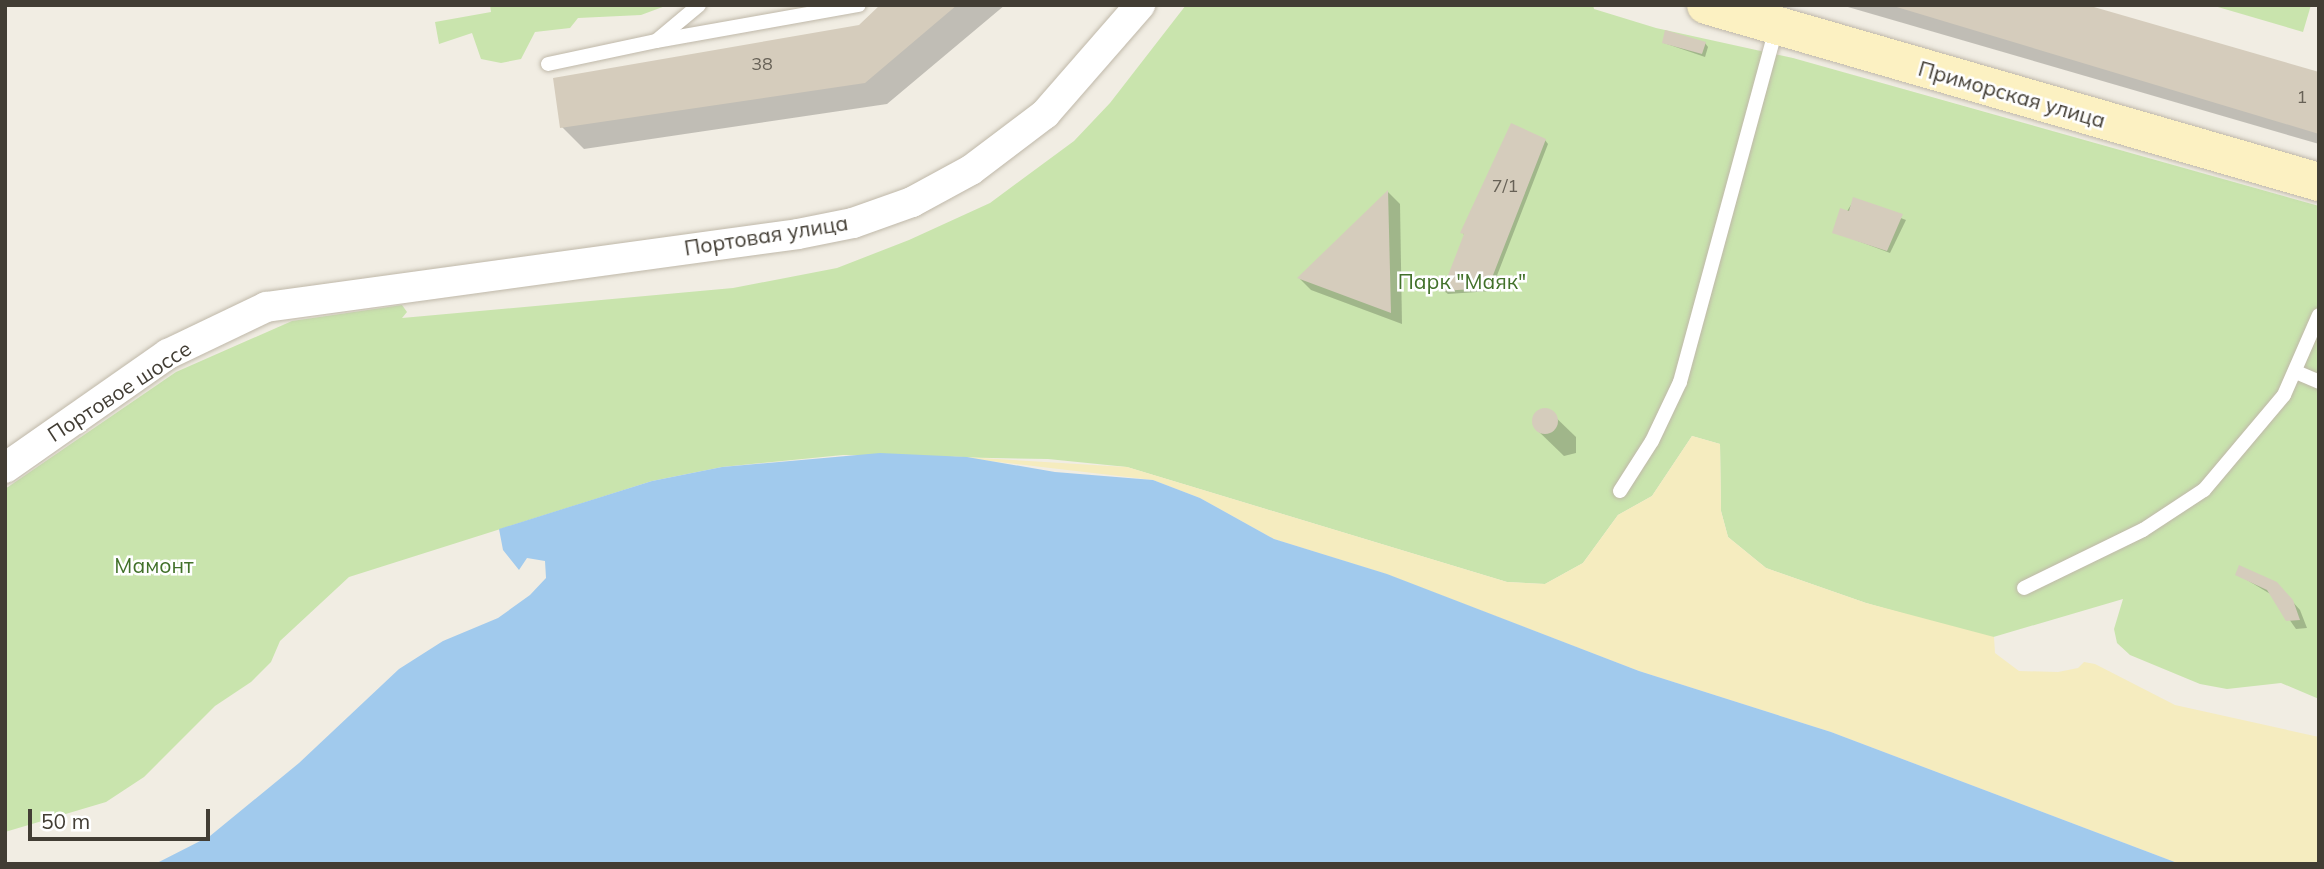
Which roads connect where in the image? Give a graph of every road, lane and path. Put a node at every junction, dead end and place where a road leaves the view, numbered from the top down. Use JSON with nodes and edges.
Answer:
{"nodes":[{"id":1,"x":699,"y":5,"type":"edge"},
{"id":2,"x":859,"y":5,"type":"edge"},
{"id":3,"x":1140,"y":5,"type":"edge"},
{"id":4,"x":1706,"y":5,"type":"edge"},
{"id":5,"x":1777,"y":26,"type":"junction"},
{"id":6,"x":656,"y":41,"type":"junction"},
{"id":7,"x":548,"y":64,"type":"dead end"},
{"id":8,"x":2319,"y":182,"type":"edge"},
{"id":9,"x":484,"y":278,"type":"joint"},
{"id":10,"x":2319,"y":315,"type":"edge"},
{"id":11,"x":2296,"y":372,"type":"junction"},
{"id":12,"x":2319,"y":382,"type":"edge"},
{"id":13,"x":5,"y":468,"type":"edge"},
{"id":14,"x":1620,"y":491,"type":"dead end"},
{"id":15,"x":2024,"y":588,"type":"dead end"}],
"edges":[{"from":1,"to":6,"type":"lane"},
{"from":2,"to":6,"type":"lane"},
{"from":3,"to":9,"type":"street","name":"Портовая улица"},
{"from":4,"to":5,"type":"street","name":"Приморская улица"},
{"from":5,"to":8,"type":"street","name":"Приморская улица"},
{"from":5,"to":14,"type":"lane"},
{"from":6,"to":7,"type":"lane"},
{"from":9,"to":13,"type":"street","name":"Портовое шоссе"},
{"from":10,"to":11,"type":"lane"},
{"from":11,"to":12,"type":"lane"},
{"from":11,"to":15,"type":"lane"}]}
